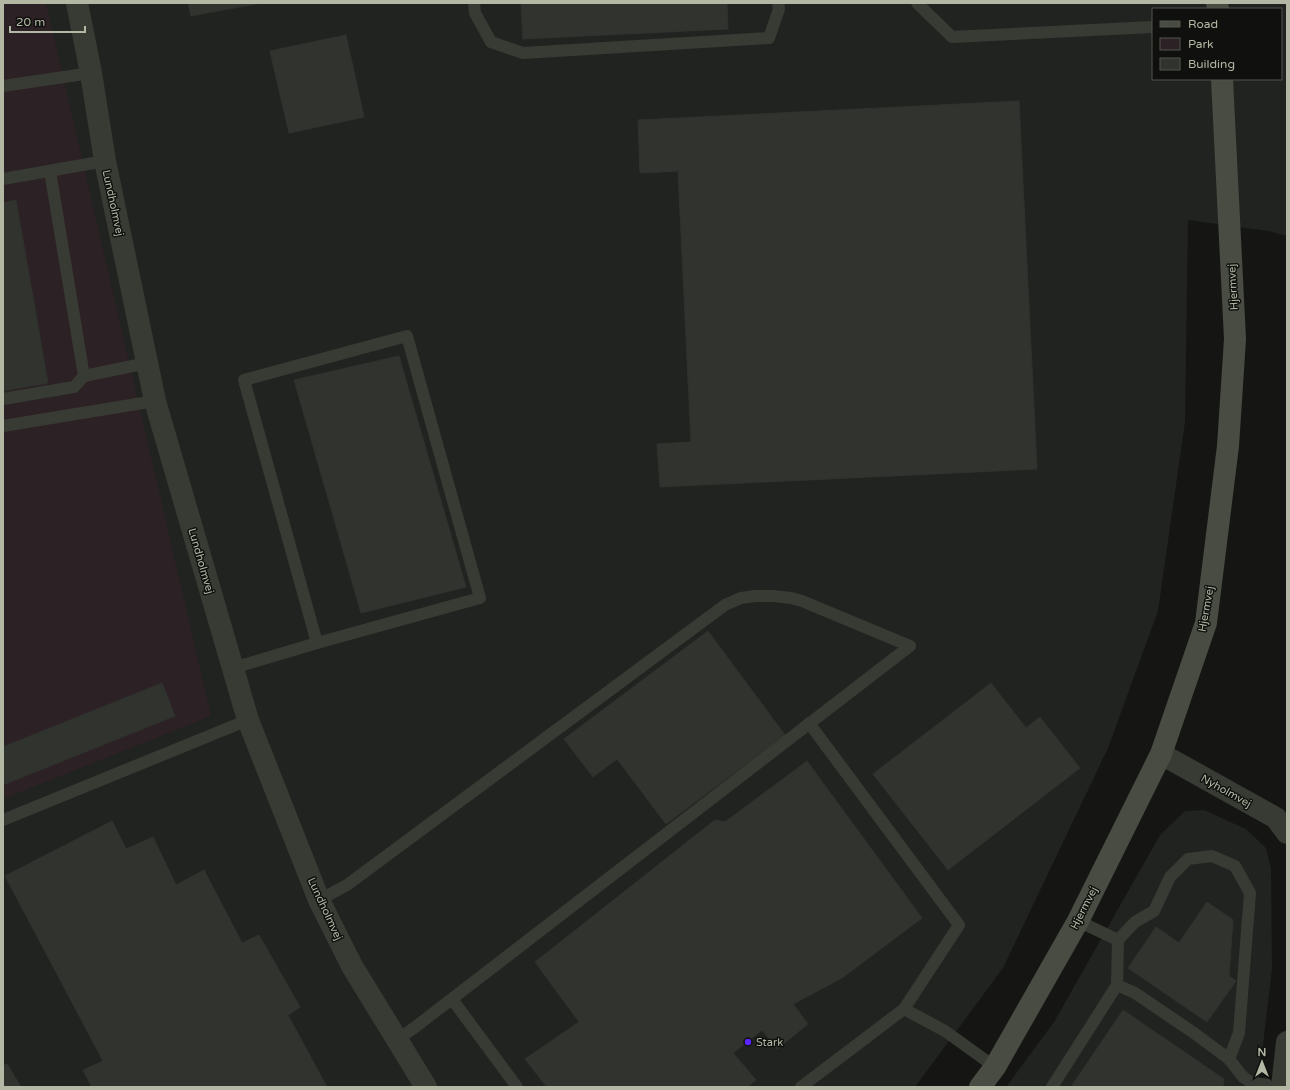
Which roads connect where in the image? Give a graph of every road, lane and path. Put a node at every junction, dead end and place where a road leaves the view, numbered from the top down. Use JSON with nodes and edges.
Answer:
{"nodes":[{"id":1,"x":77,"y":3,"type":"edge"},
{"id":2,"x":474,"y":3,"type":"edge"},
{"id":3,"x":778,"y":3,"type":"edge"},
{"id":4,"x":917,"y":3,"type":"edge"},
{"id":5,"x":1152,"y":27,"type":"edge"},
{"id":6,"x":91,"y":73,"type":"junction"},
{"id":7,"x":1222,"y":80,"type":"edge"},
{"id":8,"x":3,"y":86,"type":"edge"},
{"id":9,"x":105,"y":161,"type":"junction"},
{"id":10,"x":50,"y":171,"type":"junction"},
{"id":11,"x":3,"y":179,"type":"edge"},
{"id":12,"x":147,"y":363,"type":"junction"},
{"id":13,"x":84,"y":376,"type":"junction"},
{"id":14,"x":3,"y":399,"type":"edge"},
{"id":15,"x":155,"y":402,"type":"junction"},
{"id":16,"x":3,"y":426,"type":"edge"},
{"id":17,"x":317,"y":643,"type":"junction"},
{"id":18,"x":233,"y":668,"type":"junction"},
{"id":19,"x":248,"y":720,"type":"junction"},
{"id":20,"x":809,"y":723,"type":"junction"},
{"id":21,"x":1161,"y":754,"type":"junction"},
{"id":22,"x":3,"y":820,"type":"edge"},
{"id":23,"x":1287,"y":833,"type":"edge"},
{"id":24,"x":319,"y":900,"type":"junction"},
{"id":25,"x":1078,"y":921,"type":"junction"},
{"id":26,"x":1118,"y":940,"type":"junction"},
{"id":27,"x":1117,"y":985,"type":"junction"},
{"id":28,"x":452,"y":999,"type":"junction"},
{"id":29,"x":904,"y":1009,"type":"junction"},
{"id":30,"x":398,"y":1039,"type":"junction"},
{"id":31,"x":1287,"y":1051,"type":"edge"},
{"id":32,"x":1230,"y":1059,"type":"junction"},
{"id":33,"x":995,"y":1067,"type":"junction"},
{"id":34,"x":1240,"y":1082,"type":"edge"},
{"id":35,"x":1282,"y":1086,"type":"edge"},
{"id":36,"x":426,"y":1087,"type":"edge"},
{"id":37,"x":516,"y":1087,"type":"edge"},
{"id":38,"x":801,"y":1087,"type":"edge"},
{"id":39,"x":980,"y":1087,"type":"edge"},
{"id":40,"x":1052,"y":1087,"type":"edge"}],
"edges":[{"from":1,"to":6,"type":"street","name":"Lundholmvej"},
{"from":2,"to":3,"type":"lane"},
{"from":4,"to":5,"type":"lane"},
{"from":6,"to":8,"type":"lane"},
{"from":6,"to":9,"type":"street","name":"Lundholmvej"},
{"from":7,"to":21,"type":"street","name":"Hjermvej"},
{"from":9,"to":10,"type":"lane"},
{"from":9,"to":12,"type":"street","name":"Lundholmvej"},
{"from":10,"to":11,"type":"lane"},
{"from":10,"to":13,"type":"lane"},
{"from":12,"to":13,"type":"lane"},
{"from":12,"to":15,"type":"street","name":"Lundholmvej"},
{"from":13,"to":14,"type":"lane"},
{"from":15,"to":16,"type":"lane"},
{"from":15,"to":18,"type":"street","name":"Lundholmvej"},
{"from":17,"to":17,"type":"lane"},
{"from":17,"to":18,"type":"lane"},
{"from":18,"to":19,"type":"street","name":"Lundholmvej"},
{"from":19,"to":22,"type":"lane"},
{"from":19,"to":24,"type":"street","name":"Lundholmvej"},
{"from":20,"to":24,"type":"lane"},
{"from":20,"to":28,"type":"lane"},
{"from":20,"to":29,"type":"lane"},
{"from":21,"to":23,"type":"street","name":"Nyholmvej"},
{"from":21,"to":25,"type":"street","name":"Hjermvej"},
{"from":24,"to":30,"type":"street","name":"Lundholmvej"},
{"from":25,"to":26,"type":"lane"},
{"from":25,"to":33,"type":"street","name":"Hjermvej"},
{"from":26,"to":27,"type":"lane"},
{"from":26,"to":32,"type":"lane"},
{"from":27,"to":32,"type":"lane"},
{"from":27,"to":40,"type":"lane"},
{"from":28,"to":30,"type":"lane"},
{"from":28,"to":37,"type":"lane"},
{"from":29,"to":33,"type":"lane"},
{"from":29,"to":38,"type":"lane"},
{"from":30,"to":36,"type":"street","name":"Lundholmvej"},
{"from":31,"to":35,"type":"street"},
{"from":32,"to":34,"type":"lane"},
{"from":33,"to":39,"type":"street","name":"Hjermvej"},
{"from":34,"to":35,"type":"lane"}]}
